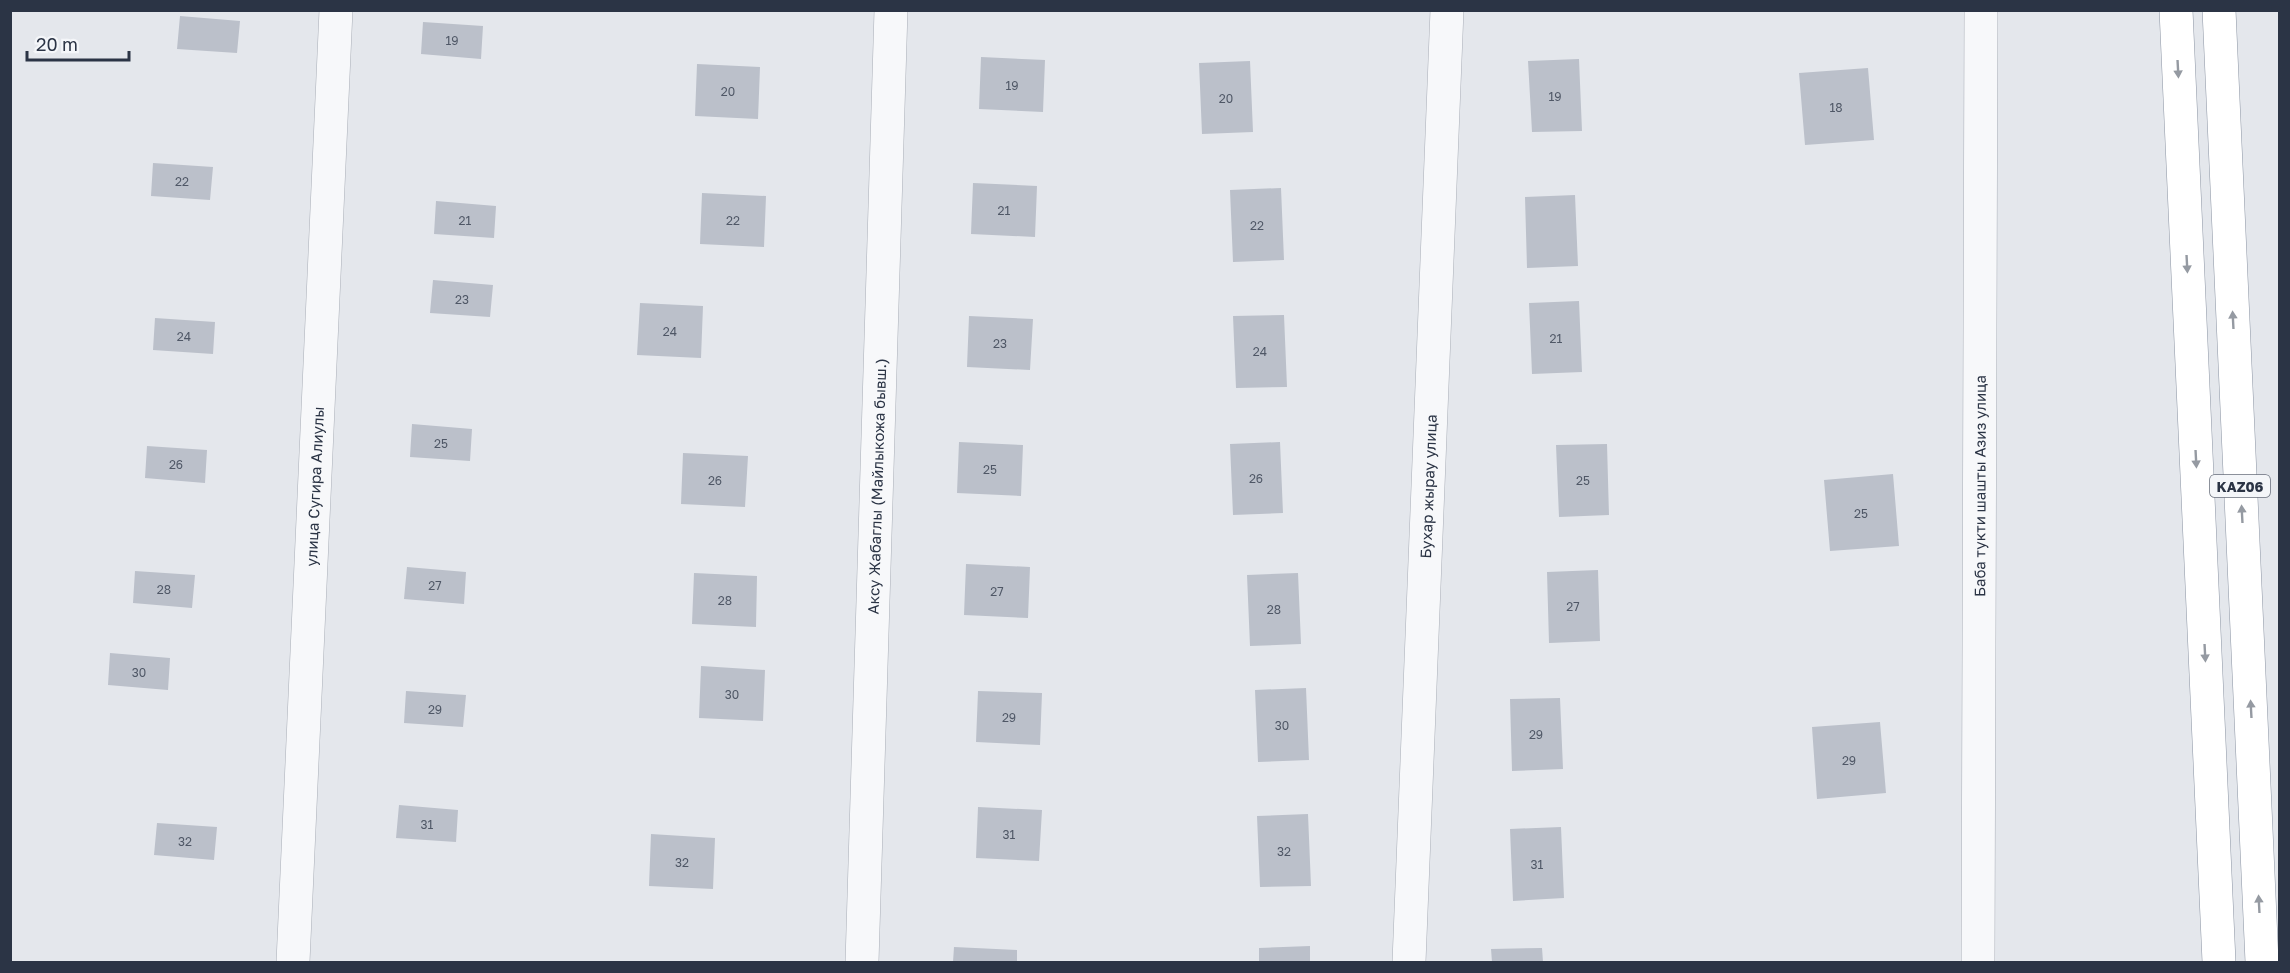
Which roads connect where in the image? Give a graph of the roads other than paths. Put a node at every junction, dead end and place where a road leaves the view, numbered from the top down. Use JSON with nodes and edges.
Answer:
{"nodes":[{"id":1,"x":336,"y":10,"type":"edge"},
{"id":2,"x":891,"y":10,"type":"edge"},
{"id":3,"x":1447,"y":10,"type":"edge"},
{"id":4,"x":1982,"y":10,"type":"edge"},
{"id":5,"x":2176,"y":10,"type":"edge"},
{"id":6,"x":2219,"y":10,"type":"edge"},
{"id":7,"x":293,"y":963,"type":"edge"},
{"id":8,"x":862,"y":963,"type":"edge"},
{"id":9,"x":1409,"y":963,"type":"edge"},
{"id":10,"x":1978,"y":963,"type":"edge"},
{"id":11,"x":2219,"y":963,"type":"edge"},
{"id":12,"x":2262,"y":963,"type":"edge"}],
"edges":[{"from":1,"to":7,"type":"street","name":"улица Сугира Алиулы"},
{"from":2,"to":8,"type":"street","name":"Аксу Жабаглы (Майлыкожа бывш.)"},
{"from":3,"to":9,"type":"street","name":"Бухар жырау улица"},
{"from":4,"to":10,"type":"street","name":"Баба тукти шашты Азиз улица"},
{"from":5,"to":11,"type":"highway","number":"KАZ06","one_way":true},
{"from":12,"to":6,"type":"highway","number":"KАZ06","one_way":true}]}
